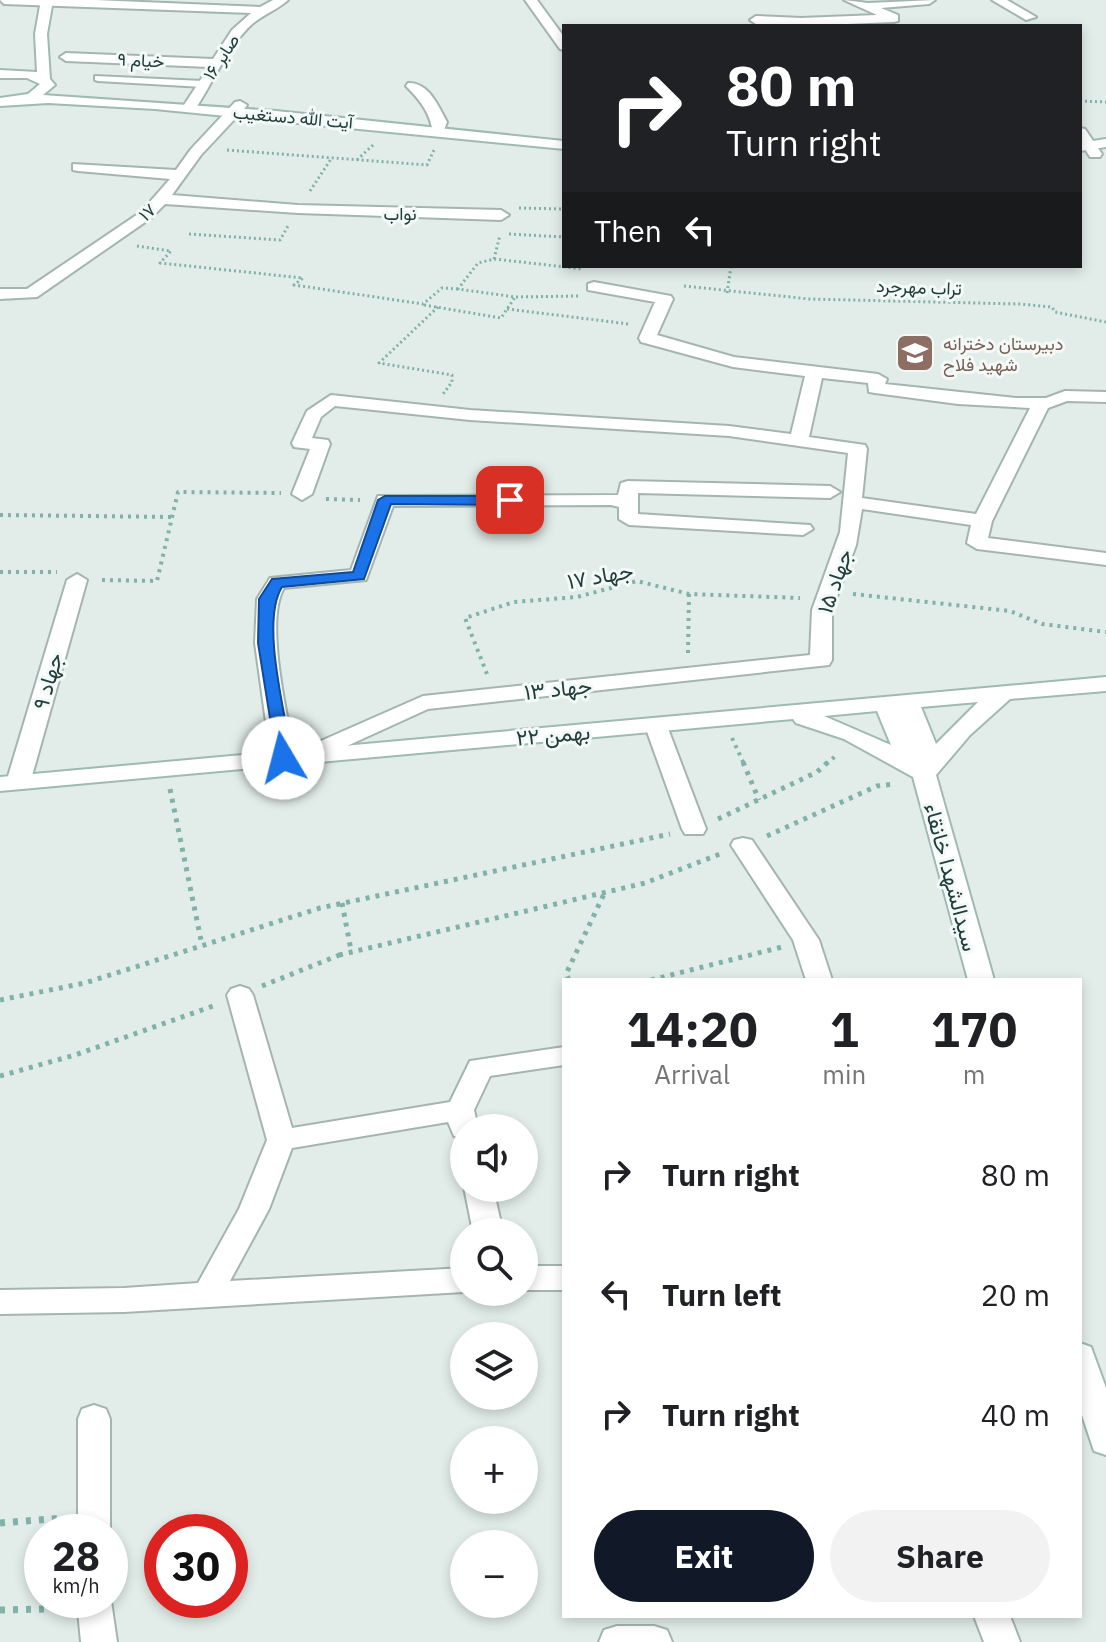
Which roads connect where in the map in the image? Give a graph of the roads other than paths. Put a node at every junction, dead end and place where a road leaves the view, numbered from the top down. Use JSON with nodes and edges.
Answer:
{"nodes":[{"id":1,"x":4,"y":0,"type":"edge"},
{"id":2,"x":47,"y":0,"type":"edge"},
{"id":3,"x":531,"y":0,"type":"edge"},
{"id":4,"x":851,"y":0,"type":"edge"},
{"id":5,"x":929,"y":0,"type":"edge"},
{"id":6,"x":998,"y":0,"type":"edge"},
{"id":7,"x":268,"y":4,"type":"edge"},
{"id":8,"x":869,"y":6,"type":"junction"},
{"id":9,"x":1030,"y":17,"type":"dead end"},
{"id":10,"x":756,"y":20,"type":"dead end"},
{"id":11,"x":899,"y":22,"type":"edge"},
{"id":12,"x":41,"y":34,"type":"junction"},
{"id":13,"x":562,"y":43,"type":"edge"},
{"id":14,"x":66,"y":57,"type":"dead end"},
{"id":15,"x":216,"y":63,"type":"junction"},
{"id":16,"x":0,"y":74,"type":"edge"},
{"id":17,"x":98,"y":78,"type":"dead end"},
{"id":18,"x":46,"y":82,"type":"junction"},
{"id":19,"x":203,"y":84,"type":"junction"},
{"id":20,"x":413,"y":86,"type":"dead end"},
{"id":21,"x":8,"y":102,"type":"edge"},
{"id":22,"x":192,"y":105,"type":"junction"},
{"id":23,"x":236,"y":109,"type":"junction"},
{"id":24,"x":440,"y":127,"type":"junction"},
{"id":25,"x":562,"y":142,"type":"edge"},
{"id":26,"x":78,"y":167,"type":"dead end"},
{"id":27,"x":179,"y":175,"type":"junction"},
{"id":28,"x":161,"y":199,"type":"junction"},
{"id":29,"x":501,"y":215,"type":"road end"},
{"id":30,"x":594,"y":287,"type":"road end"},
{"id":31,"x":0,"y":294,"type":"edge"},
{"id":32,"x":815,"y":371,"type":"junction"},
{"id":33,"x":1106,"y":397,"type":"edge"},
{"id":34,"x":1042,"y":403,"type":"junction"},
{"id":35,"x":799,"y":441,"type":"junction"},
{"id":36,"x":830,"y":492,"type":"dead end"},
{"id":37,"x":302,"y":494,"type":"road end"},
{"id":38,"x":852,"y":502,"type":"junction"},
{"id":39,"x":628,"y":504,"type":"junction"},
{"id":40,"x":982,"y":521,"type":"junction"},
{"id":41,"x":803,"y":529,"type":"dead end"},
{"id":42,"x":1106,"y":559,"type":"edge"},
{"id":43,"x":77,"y":580,"type":"road end"},
{"id":44,"x":821,"y":660,"type":"joint"},
{"id":45,"x":1106,"y":684,"type":"edge"},
{"id":46,"x":1004,"y":693,"type":"junction"},
{"id":47,"x":896,"y":703,"type":"junction"},
{"id":48,"x":781,"y":713,"type":"junction"},
{"id":49,"x":656,"y":726,"type":"junction"},
{"id":50,"x":295,"y":757,"type":"junction"},
{"id":51,"x":925,"y":777,"type":"junction"},
{"id":52,"x":9,"y":783,"type":"edge"},
{"id":53,"x":694,"y":829,"type":"road end"},
{"id":54,"x":743,"y":845,"type":"road end"},
{"id":55,"x":818,"y":978,"type":"edge"},
{"id":56,"x":980,"y":978,"type":"edge"},
{"id":57,"x":240,"y":995,"type":"road end"},
{"id":58,"x":562,"y":1056,"type":"edge"},
{"id":59,"x":464,"y":1114,"type":"edge"},
{"id":60,"x":450,"y":1120,"type":"edge"},
{"id":61,"x":281,"y":1140,"type":"junction"},
{"id":62,"x":538,"y":1278,"type":"edge"},
{"id":63,"x":562,"y":1278,"type":"edge"},
{"id":64,"x":450,"y":1281,"type":"edge"},
{"id":65,"x":207,"y":1294,"type":"junction"},
{"id":66,"x":0,"y":1302,"type":"edge"},
{"id":67,"x":1082,"y":1363,"type":"edge"},
{"id":68,"x":94,"y":1419,"type":"dead end"},
{"id":69,"x":1106,"y":1441,"type":"edge"},
{"id":70,"x":95,"y":1514,"type":"edge"},
{"id":71,"x":97,"y":1618,"type":"edge"},
{"id":72,"x":993,"y":1618,"type":"edge"},
{"id":73,"x":99,"y":1642,"type":"edge"},
{"id":74,"x":617,"y":1642,"type":"edge"},
{"id":75,"x":654,"y":1642,"type":"edge"},
{"id":76,"x":1002,"y":1642,"type":"edge"}],
"edges":[{"from":1,"to":2,"type":"street"},
{"from":2,"to":7,"type":"street"},
{"from":2,"to":12,"type":"street"},
{"from":3,"to":13,"type":"street"},
{"from":4,"to":8,"type":"street"},
{"from":5,"to":8,"type":"street"},
{"from":6,"to":9,"type":"street"},
{"from":7,"to":15,"type":"street","name":"صابر ۱۶"},
{"from":8,"to":11,"type":"street"},
{"from":10,"to":11,"type":"street"},
{"from":12,"to":16,"type":"street"},
{"from":12,"to":18,"type":"street"},
{"from":14,"to":15,"type":"street","name":"خیام ۹"},
{"from":15,"to":19,"type":"street","name":"صابر ۱۶"},
{"from":16,"to":18,"type":"street","name":"آیت الله دستغیب"},
{"from":17,"to":19,"type":"lane"},
{"from":18,"to":21,"type":"street"},
{"from":18,"to":22,"type":"street","name":"آیت الله دستغیب"},
{"from":19,"to":22,"type":"street","name":"صابر ۱۶"},
{"from":20,"to":24,"type":"street"},
{"from":21,"to":22,"type":"street","name":"آیت الله دستغیب"},
{"from":22,"to":23,"type":"street","name":"آیت الله دستغیب"},
{"from":23,"to":24,"type":"street","name":"آیت الله دستغیب"},
{"from":23,"to":27,"type":"street","name":"۱۷"},
{"from":24,"to":25,"type":"street","name":"آیت الله دستغیب"},
{"from":26,"to":27,"type":"street"},
{"from":27,"to":28,"type":"street","name":"۱۷"},
{"from":28,"to":29,"type":"street","name":"نواب"},
{"from":28,"to":31,"type":"street","name":"۱۷"},
{"from":30,"to":32,"type":"street"},
{"from":32,"to":34,"type":"street"},
{"from":32,"to":35,"type":"street"},
{"from":33,"to":34,"type":"street"},
{"from":34,"to":40,"type":"street"},
{"from":35,"to":37,"type":"street"},
{"from":35,"to":38,"type":"street","name":"جهاد ۱۵"},
{"from":36,"to":39,"type":"street"},
{"from":38,"to":40,"type":"street"},
{"from":38,"to":44,"type":"street","name":"جهاد ۱۵"},
{"from":39,"to":41,"type":"street"},
{"from":39,"to":50,"type":"street"},
{"from":40,"to":42,"type":"street"},
{"from":43,"to":52,"type":"street","name":"جهاد ۹"},
{"from":44,"to":50,"type":"street","name":"جهاد ۱۳"},
{"from":45,"to":46,"type":"street","name":"۲۲ بهمن"},
{"from":46,"to":47,"type":"street","name":"۲۲ بهمن"},
{"from":46,"to":51,"type":"street"},
{"from":47,"to":48,"type":"street","name":"۲۲ بهمن"},
{"from":47,"to":51,"type":"street","name":"سیدالشهدا خانقاء"},
{"from":48,"to":49,"type":"street","name":"۲۲ بهمن"},
{"from":48,"to":51,"type":"street"},
{"from":49,"to":50,"type":"street","name":"۲۲ بهمن"},
{"from":49,"to":53,"type":"street"},
{"from":50,"to":52,"type":"street","name":"۲۲ بهمن"},
{"from":51,"to":56,"type":"street","name":"سیدالشهدا خانقاء"},
{"from":54,"to":55,"type":"street"},
{"from":57,"to":61,"type":"street"},
{"from":58,"to":59,"type":"street"},
{"from":60,"to":61,"type":"street"},
{"from":61,"to":65,"type":"street"},
{"from":62,"to":63,"type":"street"},
{"from":64,"to":65,"type":"street"},
{"from":65,"to":66,"type":"street"},
{"from":67,"to":69,"type":"street"},
{"from":68,"to":70,"type":"street"},
{"from":71,"to":73,"type":"street"},
{"from":72,"to":76,"type":"street"},
{"from":74,"to":75,"type":"street"}]}
